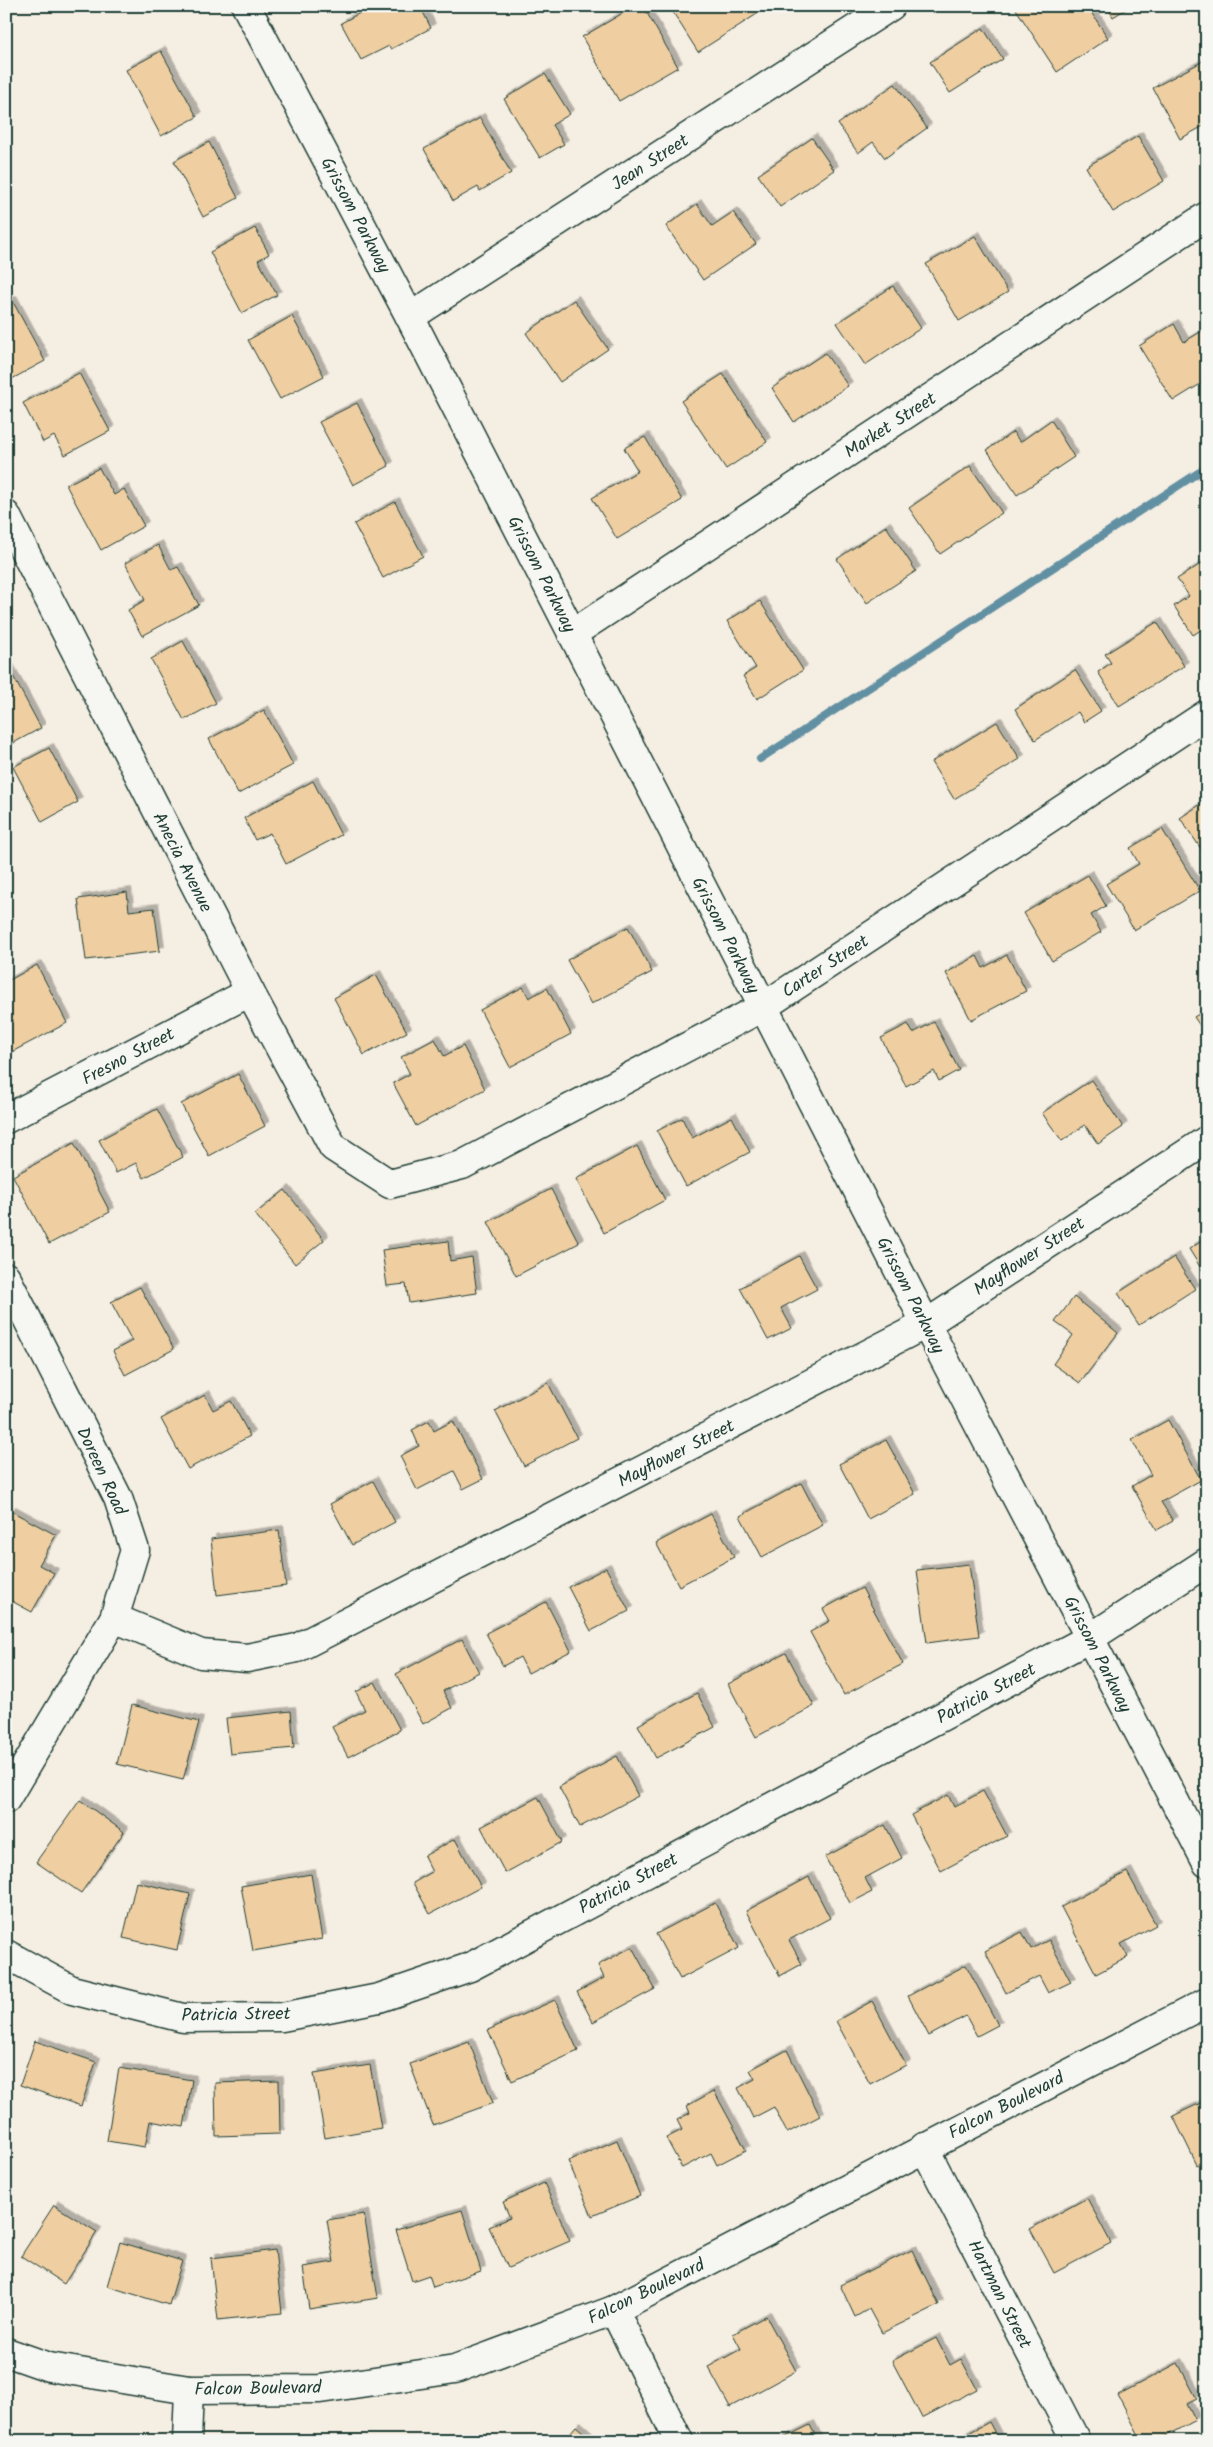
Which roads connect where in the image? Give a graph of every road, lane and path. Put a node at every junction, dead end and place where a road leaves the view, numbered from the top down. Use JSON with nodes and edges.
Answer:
{"nodes":[{"id":1,"x":246,"y":6,"type":"edge"},
{"id":2,"x":891,"y":6,"type":"edge"},
{"id":3,"x":1207,"y":216,"type":"edge"},
{"id":4,"x":410,"y":317,"type":"junction"},
{"id":5,"x":6,"y":515,"type":"edge"},
{"id":6,"x":572,"y":634,"type":"junction"},
{"id":7,"x":1207,"y":714,"type":"edge"},
{"id":8,"x":250,"y":992,"type":"junction"},
{"id":9,"x":763,"y":1007,"type":"junction"},
{"id":10,"x":6,"y":1119,"type":"edge"},
{"id":11,"x":1207,"y":1140,"type":"edge"},
{"id":12,"x":390,"y":1184,"type":"joint"},
{"id":13,"x":6,"y":1277,"type":"edge"},
{"id":14,"x":926,"y":1324,"type":"junction"},
{"id":15,"x":1207,"y":1562,"type":"edge"},
{"id":16,"x":114,"y":1618,"type":"junction"},
{"id":17,"x":1090,"y":1638,"type":"junction"},
{"id":18,"x":6,"y":1799,"type":"edge"},
{"id":19,"x":1207,"y":1863,"type":"edge"},
{"id":20,"x":6,"y":1954,"type":"edge"},
{"id":21,"x":1207,"y":2002,"type":"edge"},
{"id":22,"x":924,"y":2147,"type":"junction"},
{"id":23,"x":614,"y":2310,"type":"junction"},
{"id":24,"x":6,"y":2352,"type":"edge"},
{"id":25,"x":190,"y":2390,"type":"junction"},
{"id":26,"x":187,"y":2441,"type":"edge"},
{"id":27,"x":679,"y":2441,"type":"edge"},
{"id":28,"x":1076,"y":2441,"type":"edge"}],
"edges":[{"from":1,"to":4,"type":"street","name":"Grissom Parkway"},
{"from":2,"to":4,"type":"street","name":"Jean Street"},
{"from":3,"to":6,"type":"street","name":"Market Street"},
{"from":4,"to":6,"type":"street","name":"Grissom Parkway"},
{"from":5,"to":8,"type":"street","name":"Anecia Avenue"},
{"from":6,"to":9,"type":"street","name":"Grissom Parkway"},
{"from":7,"to":9,"type":"street","name":"Carter Street"},
{"from":8,"to":10,"type":"street","name":"Fresno Street"},
{"from":8,"to":12,"type":"street","name":"Anecia Avenue"},
{"from":9,"to":12,"type":"street","name":"Carter Street"},
{"from":9,"to":14,"type":"street","name":"Grissom Parkway"},
{"from":11,"to":14,"type":"street","name":"Mayflower Street"},
{"from":13,"to":16,"type":"street","name":"Doreen Road"},
{"from":14,"to":16,"type":"street","name":"Mayflower Street"},
{"from":14,"to":17,"type":"street","name":"Grissom Parkway"},
{"from":15,"to":17,"type":"street","name":"Patricia Street"},
{"from":16,"to":18,"type":"street","name":"Doreen Road"},
{"from":17,"to":19,"type":"street","name":"Grissom Parkway"},
{"from":17,"to":20,"type":"street","name":"Patricia Street"},
{"from":21,"to":22,"type":"street","name":"Falcon Boulevard"},
{"from":22,"to":23,"type":"street","name":"Falcon Boulevard"},
{"from":22,"to":28,"type":"street","name":"Hartman Street"},
{"from":23,"to":25,"type":"street","name":"Falcon Boulevard"},
{"from":23,"to":27,"type":"street"},
{"from":24,"to":25,"type":"street","name":"Falcon Boulevard"},
{"from":25,"to":26,"type":"street"}]}
